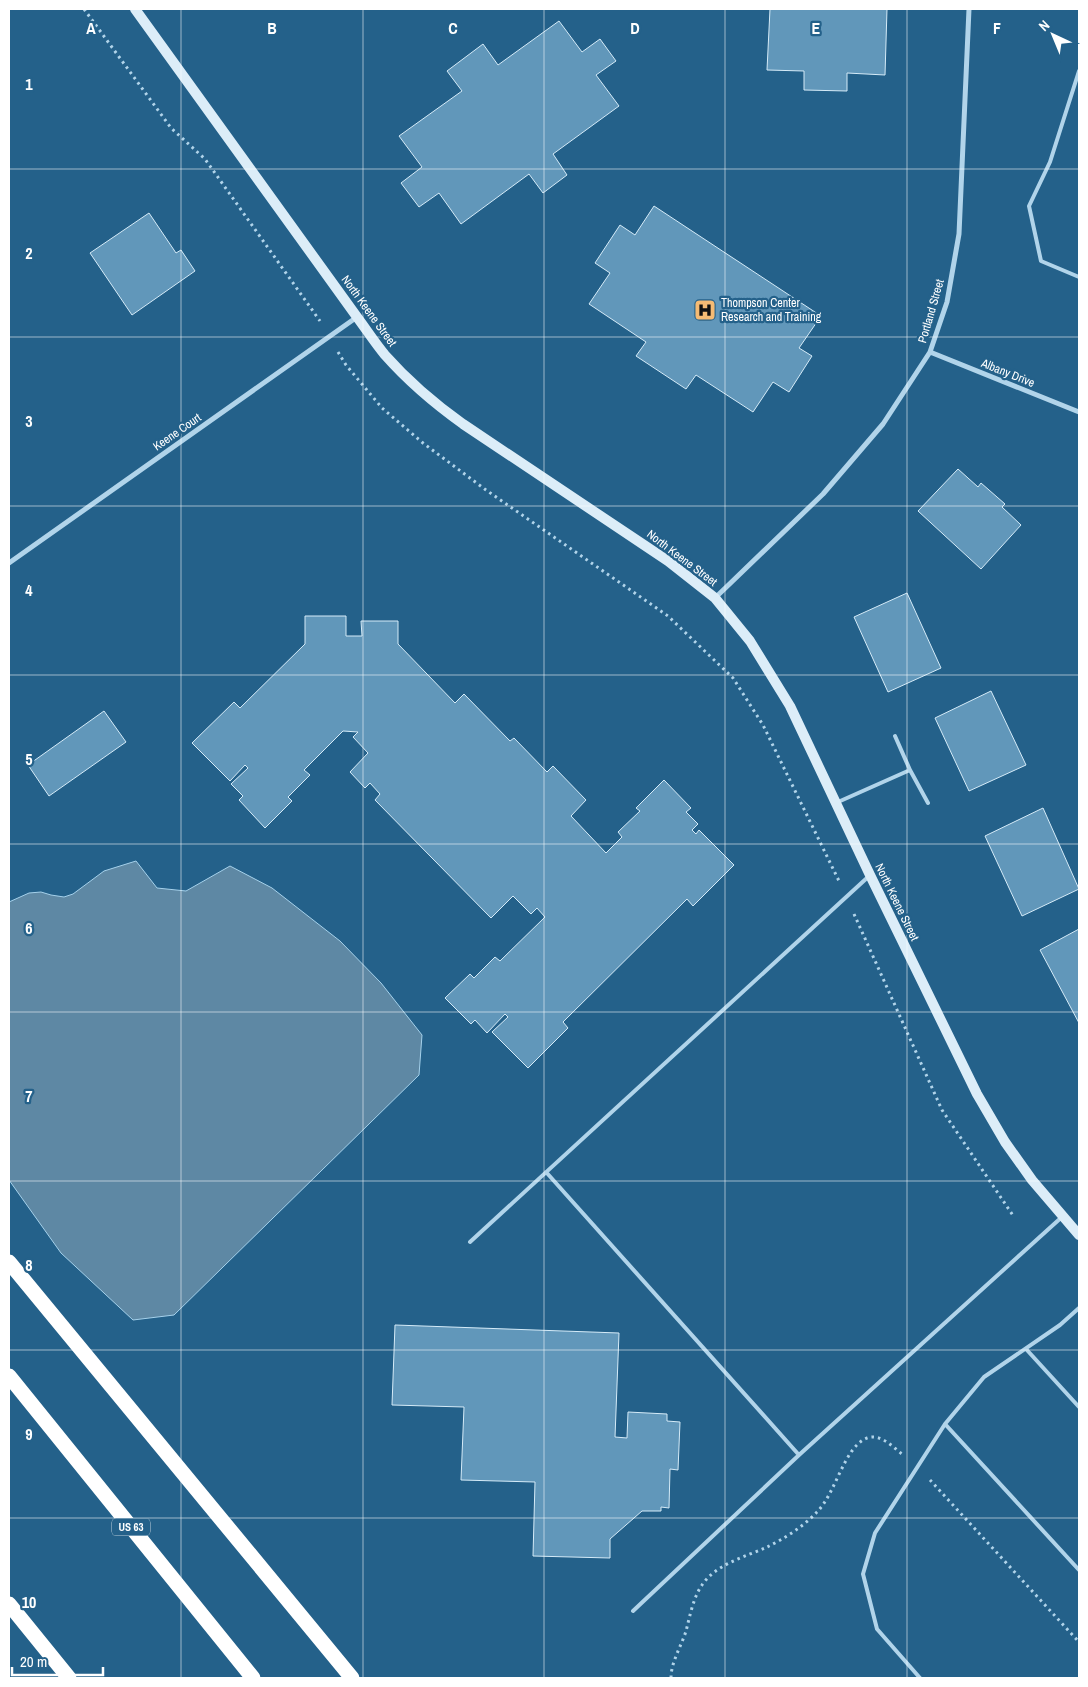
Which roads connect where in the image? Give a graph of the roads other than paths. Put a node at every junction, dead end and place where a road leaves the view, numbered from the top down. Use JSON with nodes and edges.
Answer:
{"nodes":[{"id":1,"x":135,"y":9,"type":"edge"},
{"id":2,"x":969,"y":9,"type":"edge"},
{"id":3,"x":1079,"y":71,"type":"edge"},
{"id":4,"x":1079,"y":277,"type":"edge"},
{"id":5,"x":357,"y":317,"type":"junction"},
{"id":6,"x":930,"y":352,"type":"junction"},
{"id":7,"x":1079,"y":412,"type":"edge"},
{"id":8,"x":9,"y":563,"type":"edge"},
{"id":9,"x":715,"y":598,"type":"junction"},
{"id":10,"x":895,"y":736,"type":"dead end"},
{"id":11,"x":910,"y":770,"type":"junction"},
{"id":12,"x":836,"y":803,"type":"junction"},
{"id":13,"x":928,"y":803,"type":"dead end"},
{"id":14,"x":870,"y":875,"type":"junction"},
{"id":15,"x":546,"y":1172,"type":"junction"},
{"id":16,"x":1063,"y":1216,"type":"junction"},
{"id":17,"x":1079,"y":1235,"type":"edge"},
{"id":18,"x":470,"y":1242,"type":"dead end"},
{"id":19,"x":9,"y":1262,"type":"edge"},
{"id":20,"x":1079,"y":1308,"type":"edge"},
{"id":21,"x":1026,"y":1349,"type":"junction"},
{"id":22,"x":9,"y":1376,"type":"edge"},
{"id":23,"x":1079,"y":1407,"type":"edge"},
{"id":24,"x":945,"y":1424,"type":"junction"},
{"id":25,"x":800,"y":1455,"type":"junction"},
{"id":26,"x":1079,"y":1570,"type":"edge"},
{"id":27,"x":9,"y":1604,"type":"edge"},
{"id":28,"x":633,"y":1611,"type":"dead end"},
{"id":29,"x":69,"y":1678,"type":"edge"},
{"id":30,"x":253,"y":1678,"type":"edge"},
{"id":31,"x":352,"y":1678,"type":"edge"},
{"id":32,"x":920,"y":1678,"type":"edge"}],
"edges":[{"from":1,"to":5,"type":"street","name":"North Keene Street"},
{"from":2,"to":6,"type":"street","name":"Portland Street"},
{"from":3,"to":4,"type":"lane"},
{"from":5,"to":8,"type":"street","name":"Keene Court"},
{"from":5,"to":9,"type":"street","name":"North Keene Street"},
{"from":6,"to":7,"type":"street","name":"Albany Drive"},
{"from":6,"to":9,"type":"street","name":"Portland Street"},
{"from":9,"to":12,"type":"street","name":"North Keene Street"},
{"from":10,"to":11,"type":"lane"},
{"from":11,"to":12,"type":"lane"},
{"from":11,"to":13,"type":"lane"},
{"from":12,"to":14,"type":"street","name":"North Keene Street"},
{"from":14,"to":15,"type":"lane"},
{"from":14,"to":16,"type":"street","name":"North Keene Street"},
{"from":15,"to":18,"type":"lane"},
{"from":15,"to":25,"type":"lane"},
{"from":16,"to":17,"type":"street","name":"North Keene Street"},
{"from":16,"to":25,"type":"lane"},
{"from":19,"to":31,"type":"highway"},
{"from":20,"to":21,"type":"lane"},
{"from":21,"to":23,"type":"lane"},
{"from":21,"to":24,"type":"lane"},
{"from":22,"to":30,"type":"highway","number":"US 63"},
{"from":24,"to":26,"type":"lane"},
{"from":24,"to":32,"type":"lane"},
{"from":25,"to":28,"type":"lane"},
{"from":27,"to":29,"type":"highway"}]}
